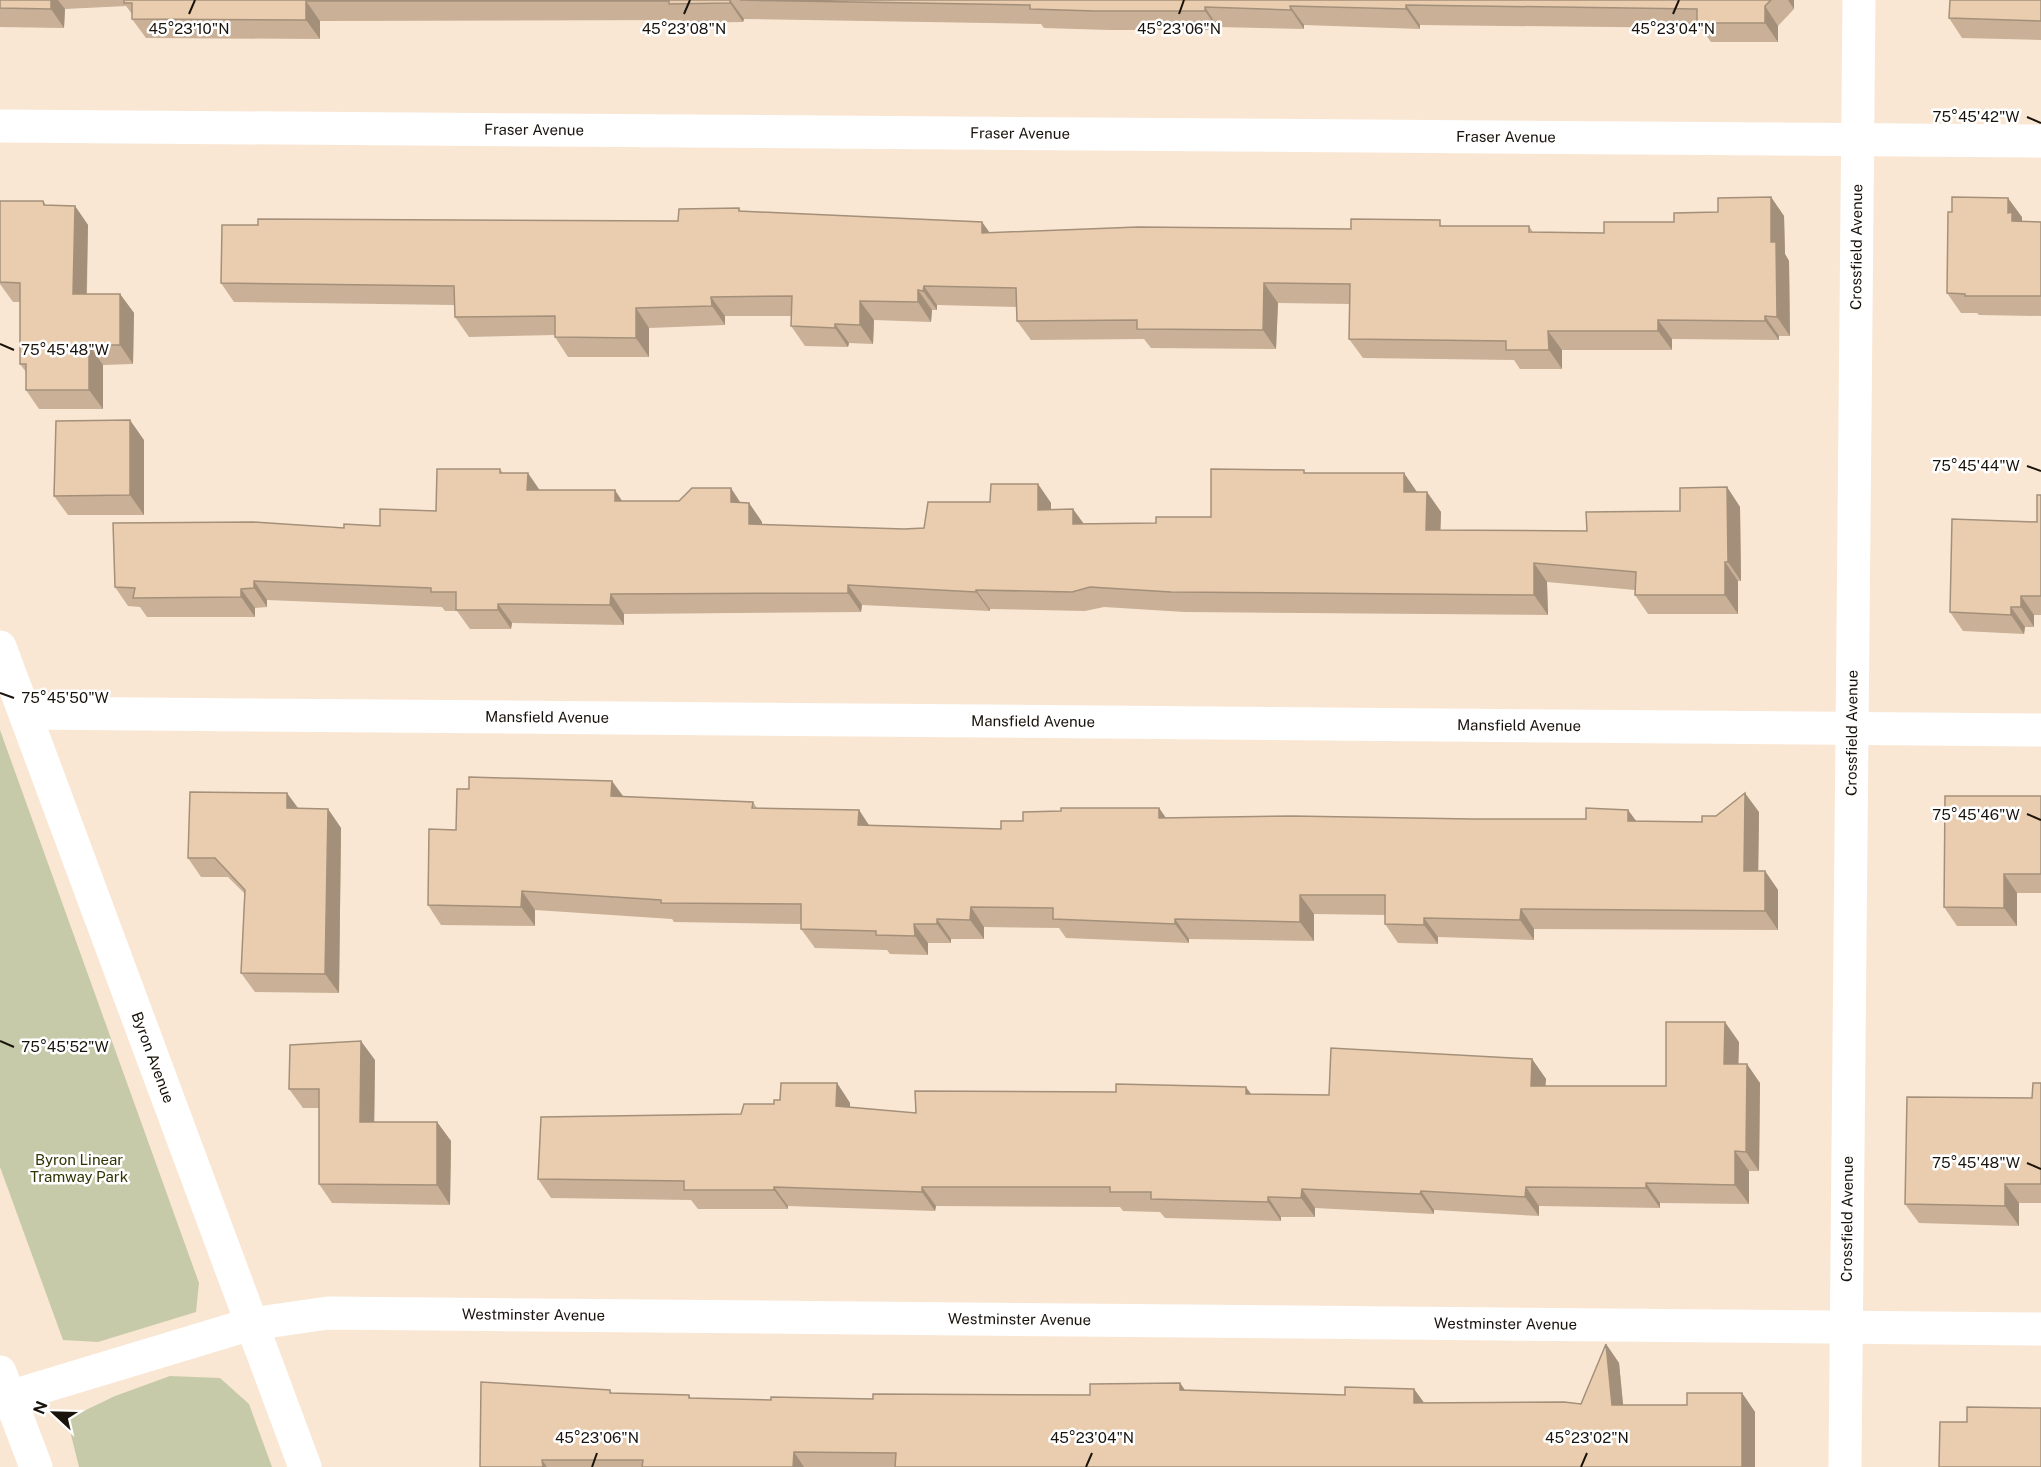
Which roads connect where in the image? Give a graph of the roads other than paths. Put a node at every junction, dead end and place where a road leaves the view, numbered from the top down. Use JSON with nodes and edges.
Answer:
{"nodes":[{"id":1,"x":1859,"y":0,"type":"edge"},
{"id":2,"x":0,"y":126,"type":"edge"},
{"id":3,"x":1858,"y":140,"type":"junction"},
{"id":4,"x":2041,"y":141,"type":"edge"},
{"id":5,"x":0,"y":647,"type":"edge"},
{"id":6,"x":25,"y":713,"type":"junction"},
{"id":7,"x":1852,"y":728,"type":"junction"},
{"id":8,"x":2041,"y":730,"type":"edge"},
{"id":9,"x":251,"y":1324,"type":"junction"},
{"id":10,"x":1846,"y":1328,"type":"junction"},
{"id":11,"x":2041,"y":1329,"type":"edge"},
{"id":12,"x":4,"y":1384,"type":"edge"},
{"id":13,"x":36,"y":1467,"type":"edge"},
{"id":14,"x":305,"y":1467,"type":"edge"},
{"id":15,"x":1845,"y":1467,"type":"edge"}],
"edges":[{"from":1,"to":3,"type":"street","name":"Crossfield Avenue"},
{"from":2,"to":3,"type":"street","name":"Fraser Avenue"},
{"from":3,"to":4,"type":"street","name":"Fraser Avenue"},
{"from":3,"to":7,"type":"street","name":"Crossfield Avenue"},
{"from":5,"to":6,"type":"street","name":"Byron Avenue"},
{"from":6,"to":7,"type":"street","name":"Mansfield Avenue"},
{"from":6,"to":9,"type":"street","name":"Byron Avenue"},
{"from":7,"to":8,"type":"street","name":"Mansfield Avenue"},
{"from":7,"to":10,"type":"street","name":"Crossfield Avenue"},
{"from":9,"to":10,"type":"street","name":"Westminster Avenue"},
{"from":9,"to":12,"type":"street","name":"Westminster Avenue"},
{"from":9,"to":14,"type":"street","name":"Byron Avenue"},
{"from":10,"to":11,"type":"street","name":"Westminster Avenue"},
{"from":10,"to":15,"type":"street","name":"Crossfield Avenue"},
{"from":12,"to":13,"type":"street"}]}
